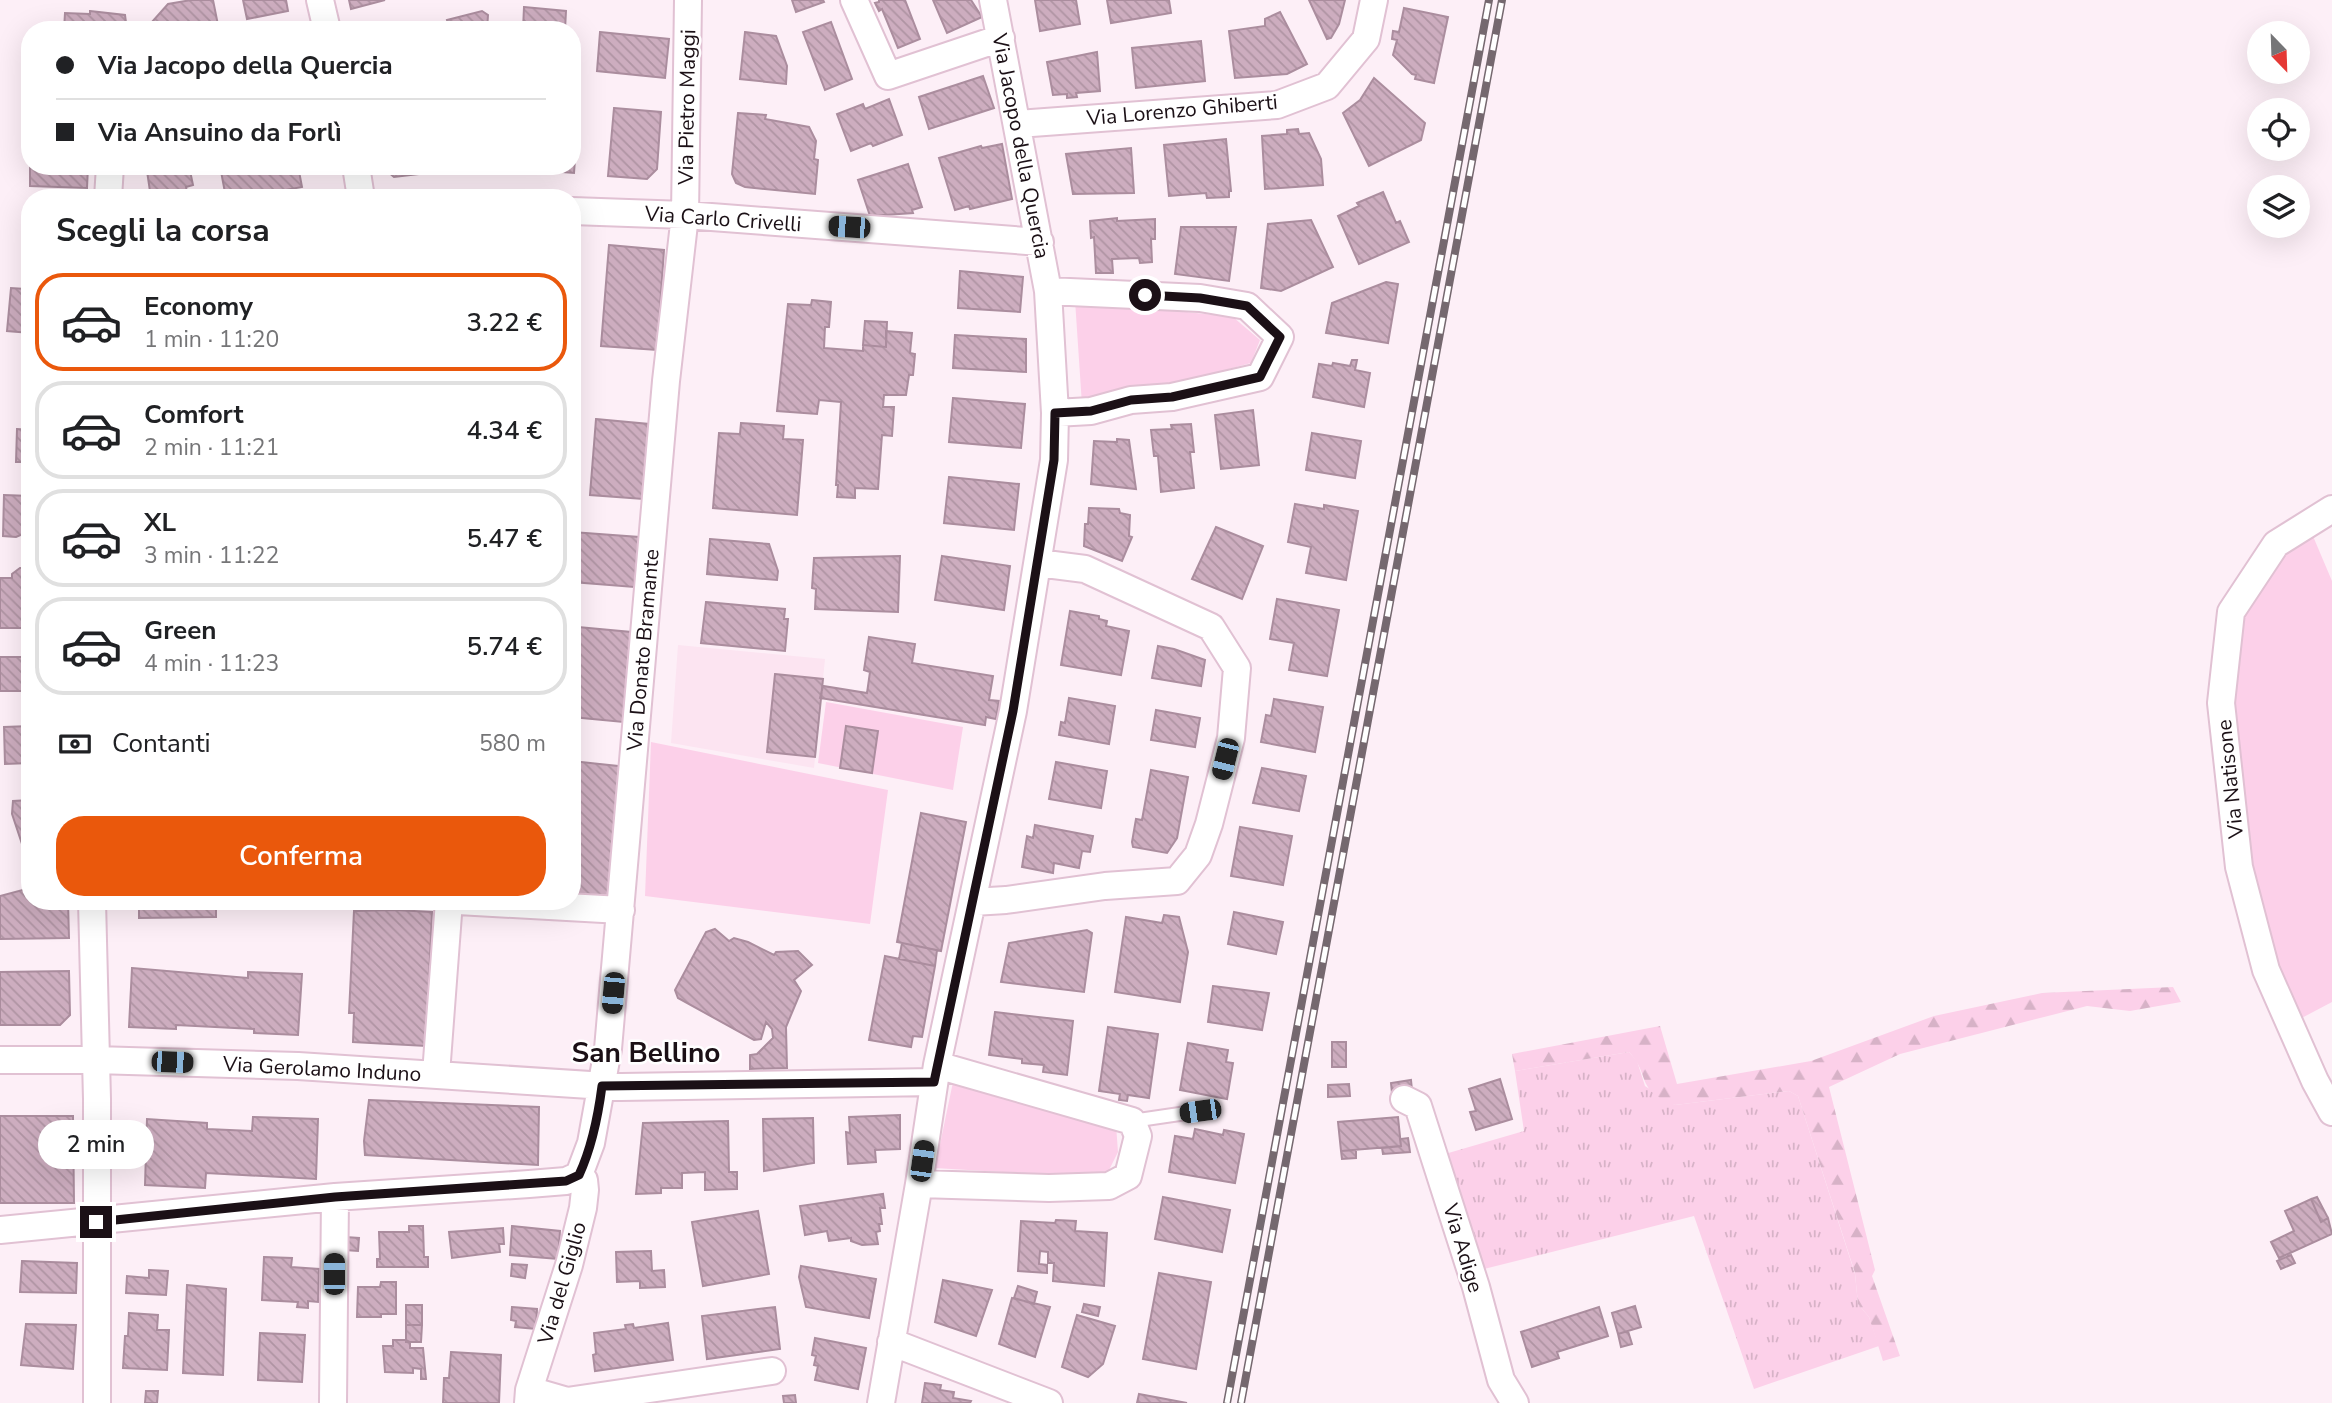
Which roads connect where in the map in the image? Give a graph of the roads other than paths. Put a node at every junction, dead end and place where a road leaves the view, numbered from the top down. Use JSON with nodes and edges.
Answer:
{"nodes":[{"id":1,"x":320,"y":0,"type":"edge"},
{"id":2,"x":688,"y":0,"type":"edge"},
{"id":3,"x":854,"y":0,"type":"edge"},
{"id":4,"x":993,"y":0,"type":"edge"},
{"id":5,"x":1374,"y":0,"type":"edge"},
{"id":6,"x":325,"y":21,"type":"edge"},
{"id":7,"x":1001,"y":38,"type":"junction"},
{"id":8,"x":1018,"y":124,"type":"junction"},
{"id":9,"x":581,"y":211,"type":"edge"},
{"id":10,"x":685,"y":215,"type":"junction"},
{"id":11,"x":1041,"y":242,"type":"junction"},
{"id":12,"x":1048,"y":291,"type":"junction"},
{"id":13,"x":1055,"y":413,"type":"junction"},
{"id":14,"x":2332,"y":509,"type":"edge"},
{"id":15,"x":1038,"y":563,"type":"junction"},
{"id":16,"x":973,"y":902,"type":"junction"},
{"id":17,"x":581,"y":908,"type":"edge"},
{"id":18,"x":92,"y":910,"type":"edge"},
{"id":19,"x":448,"y":910,"type":"edge"},
{"id":20,"x":621,"y":910,"type":"junction"},
{"id":21,"x":0,"y":1060,"type":"edge"},
{"id":22,"x":95,"y":1060,"type":"junction"},
{"id":23,"x":436,"y":1074,"type":"junction"},
{"id":24,"x":936,"y":1074,"type":"junction"},
{"id":25,"x":2324,"y":1077,"type":"edge"},
{"id":26,"x":602,"y":1086,"type":"junction"},
{"id":27,"x":1404,"y":1099,"type":"dead end"},
{"id":28,"x":1200,"y":1111,"type":"dead end"},
{"id":29,"x":2332,"y":1112,"type":"edge"},
{"id":30,"x":1132,"y":1121,"type":"junction"},
{"id":31,"x":579,"y":1175,"type":"junction"},
{"id":32,"x":919,"y":1184,"type":"junction"},
{"id":33,"x":335,"y":1197,"type":"junction"},
{"id":34,"x":96,"y":1222,"type":"junction"},
{"id":35,"x":0,"y":1230,"type":"edge"},
{"id":36,"x":891,"y":1342,"type":"junction"},
{"id":37,"x":772,"y":1371,"type":"dead end"},
{"id":38,"x":528,"y":1397,"type":"edge"},
{"id":39,"x":97,"y":1403,"type":"edge"},
{"id":40,"x":333,"y":1403,"type":"edge"},
{"id":41,"x":881,"y":1403,"type":"edge"},
{"id":42,"x":1049,"y":1403,"type":"edge"},
{"id":43,"x":1515,"y":1403,"type":"edge"}],
"edges":[{"from":1,"to":6,"type":"street"},
{"from":2,"to":10,"type":"street","name":"Via Pietro Maggi"},
{"from":3,"to":7,"type":"street"},
{"from":4,"to":7,"type":"street","name":"Via Jacopo della Quercia"},
{"from":5,"to":8,"type":"street","name":"Via Lorenzo Ghiberti"},
{"from":7,"to":8,"type":"street","name":"Via Jacopo della Quercia"},
{"from":8,"to":11,"type":"street","name":"Via Jacopo della Quercia"},
{"from":9,"to":10,"type":"street","name":"Via Carlo Crivelli"},
{"from":10,"to":11,"type":"street","name":"Via Carlo Crivelli"},
{"from":10,"to":20,"type":"street","name":"Via Donato Bramante"},
{"from":11,"to":12,"type":"street","name":"Via Jacopo della Quercia"},
{"from":12,"to":13,"type":"street","name":"Via Jacopo della Quercia"},
{"from":12,"to":13,"type":"street"},
{"from":13,"to":15,"type":"street","name":"Via Jacopo della Quercia"},
{"from":14,"to":25,"type":"street","name":"Via Natisone"},
{"from":15,"to":16,"type":"street","name":"Via Jacopo della Quercia"},
{"from":15,"to":16,"type":"street"},
{"from":16,"to":24,"type":"street","name":"Via Jacopo della Quercia"},
{"from":17,"to":20,"type":"street"},
{"from":18,"to":22,"type":"street"},
{"from":19,"to":23,"type":"street"},
{"from":20,"to":26,"type":"street","name":"Via Donato Bramante"},
{"from":21,"to":22,"type":"street","name":"Via Gerolamo Induno"},
{"from":22,"to":23,"type":"street","name":"Via Gerolamo Induno"},
{"from":22,"to":34,"type":"street"},
{"from":23,"to":26,"type":"street","name":"Via Gerolamo Induno"},
{"from":24,"to":26,"type":"street","name":"Via Gerolamo Induno"},
{"from":24,"to":30,"type":"street"},
{"from":24,"to":32,"type":"street","name":"Via Jacopo della Quercia"},
{"from":25,"to":29,"type":"street","name":"Via Natisone"},
{"from":26,"to":31,"type":"street","name":"Via Donato Bramante"},
{"from":27,"to":43,"type":"street","name":"Via Adige"},
{"from":28,"to":30,"type":"lane"},
{"from":30,"to":32,"type":"street"},
{"from":31,"to":33,"type":"street"},
{"from":31,"to":38,"type":"street","name":"Via del Giglio"},
{"from":32,"to":36,"type":"street","name":"Via Jacopo della Quercia"},
{"from":33,"to":34,"type":"street"},
{"from":33,"to":40,"type":"street"},
{"from":34,"to":35,"type":"street"},
{"from":34,"to":39,"type":"street"},
{"from":36,"to":41,"type":"street","name":"Via Jacopo della Quercia"},
{"from":36,"to":42,"type":"street"},
{"from":37,"to":38,"type":"street","name":"Via del Giglio"}]}
